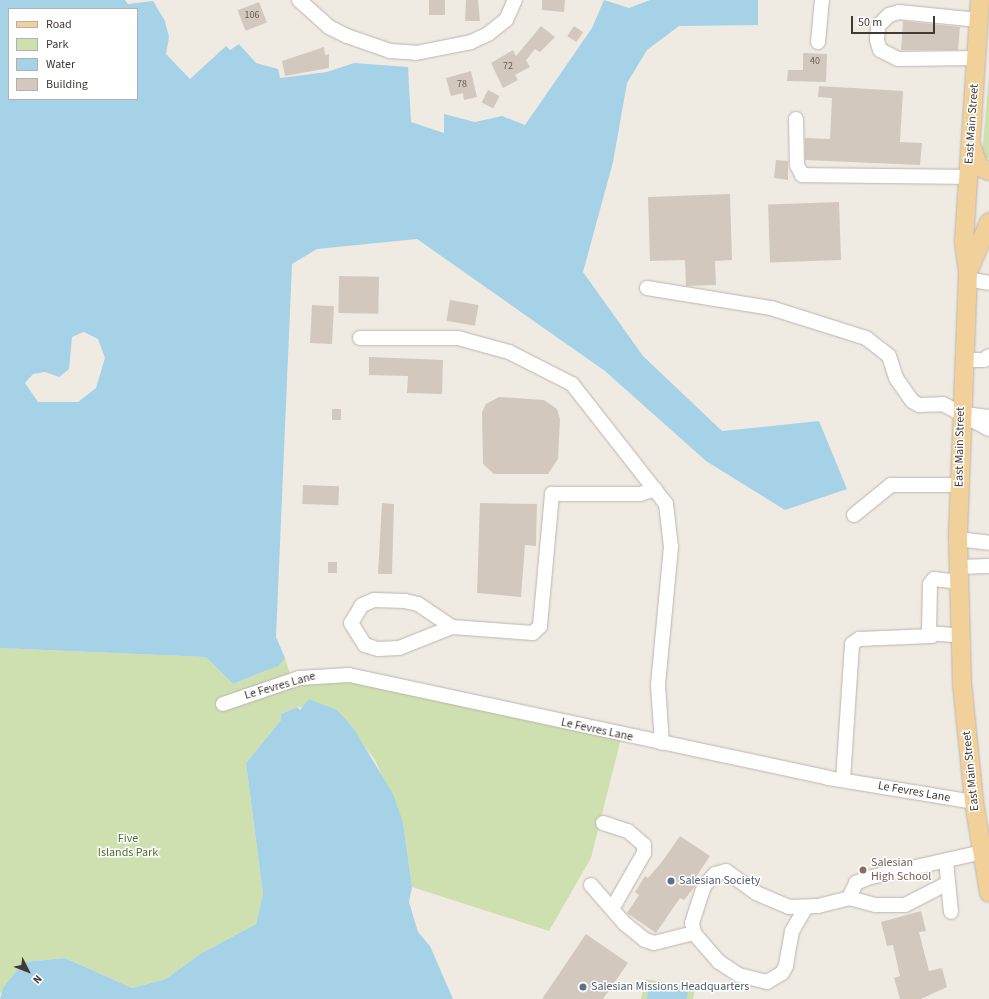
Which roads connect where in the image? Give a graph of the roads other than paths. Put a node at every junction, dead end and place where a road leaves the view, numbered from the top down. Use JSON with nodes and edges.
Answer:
{"nodes":[{"id":1,"x":299,"y":0,"type":"edge"},
{"id":2,"x":515,"y":0,"type":"edge"},
{"id":3,"x":822,"y":0,"type":"edge"},
{"id":4,"x":982,"y":10,"type":"edge"},
{"id":5,"x":818,"y":42,"type":"dead end"},
{"id":6,"x":976,"y":58,"type":"junction"},
{"id":7,"x":796,"y":119,"type":"dead end"},
{"id":8,"x":971,"y":140,"type":"junction"},
{"id":9,"x":989,"y":171,"type":"edge"},
{"id":10,"x":968,"y":177,"type":"junction"},
{"id":11,"x":988,"y":228,"type":"edge"},
{"id":12,"x":967,"y":276,"type":"junction"},
{"id":13,"x":989,"y":283,"type":"edge"},
{"id":14,"x":647,"y":288,"type":"dead end"},
{"id":15,"x":360,"y":338,"type":"dead end"},
{"id":16,"x":989,"y":356,"type":"edge"},
{"id":17,"x":964,"y":360,"type":"junction"},
{"id":18,"x":960,"y":414,"type":"junction"},
{"id":19,"x":989,"y":417,"type":"edge"},
{"id":20,"x":989,"y":429,"type":"edge"},
{"id":21,"x":959,"y":485,"type":"junction"},
{"id":22,"x":655,"y":490,"type":"junction"},
{"id":23,"x":854,"y":515,"type":"dead end"},
{"id":24,"x":958,"y":539,"type":"junction"},
{"id":25,"x":989,"y":543,"type":"edge"},
{"id":26,"x":989,"y":566,"type":"edge"},
{"id":27,"x":959,"y":574,"type":"junction"},
{"id":28,"x":452,"y":627,"type":"junction"},
{"id":29,"x":932,"y":636,"type":"junction"},
{"id":30,"x":961,"y":636,"type":"junction"},
{"id":31,"x":223,"y":704,"type":"dead end"},
{"id":32,"x":662,"y":743,"type":"junction"},
{"id":33,"x":843,"y":780,"type":"junction"},
{"id":34,"x":974,"y":802,"type":"junction"},
{"id":35,"x":603,"y":823,"type":"dead end"},
{"id":36,"x":982,"y":852,"type":"junction"},
{"id":37,"x":946,"y":861,"type":"junction"},
{"id":38,"x":948,"y":883,"type":"junction"},
{"id":39,"x":591,"y":885,"type":"dead end"},
{"id":40,"x":989,"y":894,"type":"edge"},
{"id":41,"x":850,"y":898,"type":"junction"},
{"id":42,"x":806,"y":907,"type":"junction"},
{"id":43,"x":612,"y":909,"type":"junction"},
{"id":44,"x":951,"y":912,"type":"dead end"},
{"id":45,"x":694,"y":933,"type":"junction"}],
"edges":[{"from":1,"to":2,"type":"street"},
{"from":3,"to":5,"type":"street"},
{"from":4,"to":6,"type":"main road","name":"East Main Street"},
{"from":4,"to":6,"type":"street"},
{"from":6,"to":8,"type":"main road","name":"East Main Street"},
{"from":7,"to":10,"type":"street"},
{"from":8,"to":9,"type":"main road"},
{"from":8,"to":10,"type":"main road","name":"East Main Street"},
{"from":10,"to":12,"type":"main road","name":"East Main Street"},
{"from":11,"to":12,"type":"main road"},
{"from":12,"to":13,"type":"street"},
{"from":12,"to":17,"type":"main road","name":"East Main Street"},
{"from":14,"to":18,"type":"street"},
{"from":15,"to":22,"type":"street"},
{"from":16,"to":17,"type":"street"},
{"from":17,"to":18,"type":"main road","name":"East Main Street"},
{"from":18,"to":19,"type":"street"},
{"from":18,"to":20,"type":"street"},
{"from":18,"to":21,"type":"main road","name":"East Main Street"},
{"from":21,"to":23,"type":"street"},
{"from":21,"to":24,"type":"main road","name":"East Main Street"},
{"from":22,"to":28,"type":"street"},
{"from":22,"to":32,"type":"street"},
{"from":24,"to":25,"type":"street"},
{"from":24,"to":27,"type":"main road","name":"East Main Street"},
{"from":26,"to":27,"type":"street"},
{"from":27,"to":29,"type":"street"},
{"from":27,"to":30,"type":"main road","name":"East Main Street"},
{"from":28,"to":28,"type":"street"},
{"from":29,"to":30,"type":"street"},
{"from":29,"to":33,"type":"street"},
{"from":30,"to":34,"type":"main road","name":"East Main Street"},
{"from":31,"to":32,"type":"street","name":"Le Fevres Lane"},
{"from":32,"to":33,"type":"street","name":"Le Fevres Lane"},
{"from":33,"to":34,"type":"street","name":"Le Fevres Lane"},
{"from":34,"to":36,"type":"main road","name":"East Main Street"},
{"from":35,"to":43,"type":"street"},
{"from":36,"to":37,"type":"street"},
{"from":36,"to":40,"type":"main road","name":"East Main Street"},
{"from":37,"to":38,"type":"street"},
{"from":37,"to":41,"type":"street"},
{"from":38,"to":41,"type":"street"},
{"from":38,"to":44,"type":"street"},
{"from":39,"to":43,"type":"street"},
{"from":41,"to":42,"type":"street"},
{"from":42,"to":45,"type":"street"},
{"from":42,"to":45,"type":"street"},
{"from":43,"to":45,"type":"street"}]}
